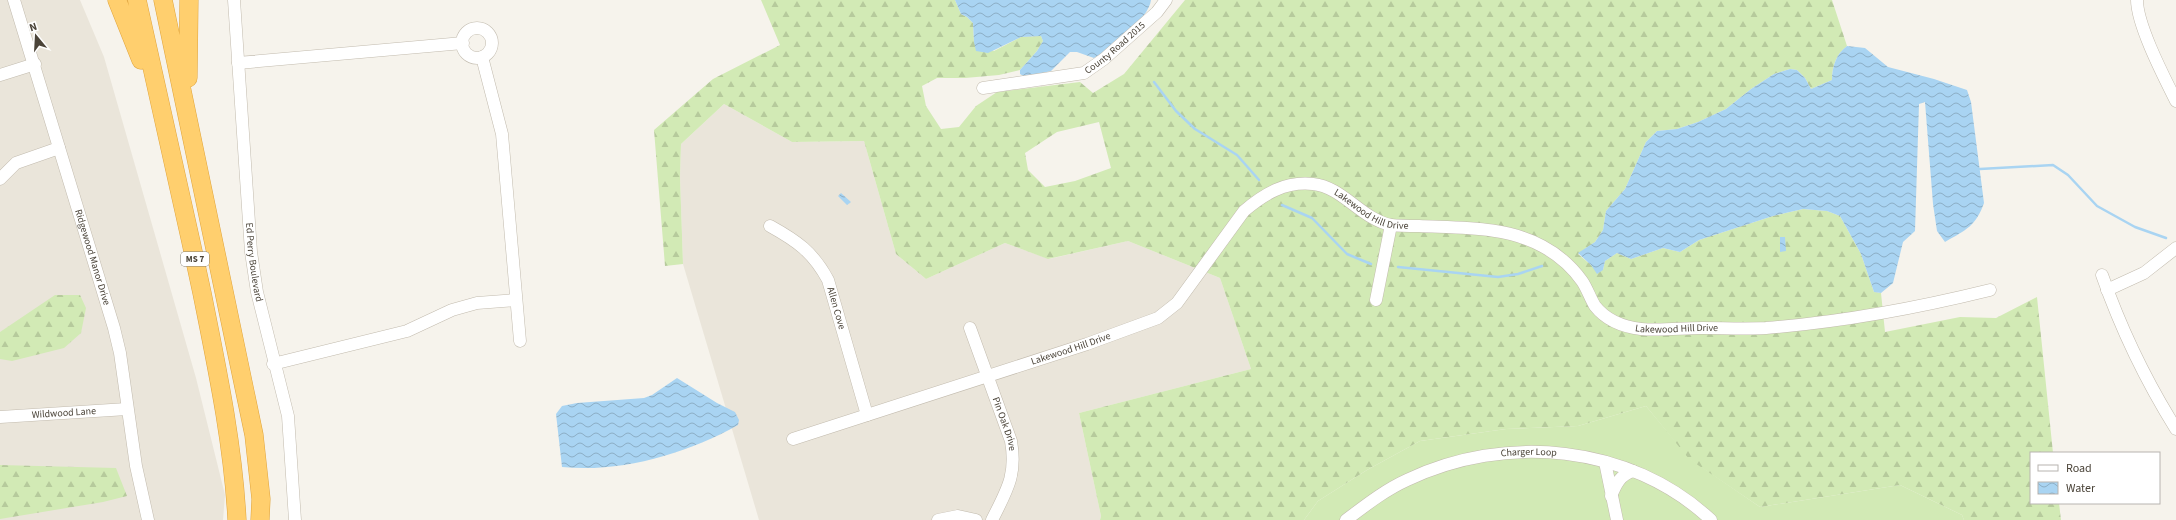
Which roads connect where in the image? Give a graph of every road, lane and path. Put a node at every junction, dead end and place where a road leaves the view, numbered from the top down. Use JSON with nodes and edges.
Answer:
{"nodes":[{"id":1,"x":14,"y":0,"type":"edge"},
{"id":2,"x":116,"y":0,"type":"edge"},
{"id":3,"x":137,"y":0,"type":"edge"},
{"id":4,"x":163,"y":0,"type":"edge"},
{"id":5,"x":188,"y":0,"type":"edge"},
{"id":6,"x":234,"y":0,"type":"edge"},
{"id":7,"x":1166,"y":0,"type":"edge"},
{"id":8,"x":2137,"y":0,"type":"edge"},
{"id":9,"x":463,"y":43,"type":"junction"},
{"id":10,"x":482,"y":57,"type":"junction"},
{"id":11,"x":238,"y":63,"type":"junction"},
{"id":12,"x":35,"y":64,"type":"junction"},
{"id":13,"x":0,"y":76,"type":"edge"},
{"id":14,"x":983,"y":88,"type":"dead end"},
{"id":15,"x":2176,"y":101,"type":"edge"},
{"id":16,"x":192,"y":139,"type":"junction"},
{"id":17,"x":59,"y":148,"type":"junction"},
{"id":18,"x":172,"y":153,"type":"junction"},
{"id":19,"x":0,"y":179,"type":"edge"},
{"id":20,"x":1391,"y":225,"type":"junction"},
{"id":21,"x":770,"y":226,"type":"dead end"},
{"id":22,"x":2176,"y":248,"type":"edge"},
{"id":23,"x":2102,"y":275,"type":"dead end"},
{"id":24,"x":1990,"y":290,"type":"dead end"},
{"id":25,"x":2107,"y":290,"type":"junction"},
{"id":26,"x":516,"y":300,"type":"junction"},
{"id":27,"x":1376,"y":300,"type":"dead end"},
{"id":28,"x":970,"y":328,"type":"dead end"},
{"id":29,"x":520,"y":341,"type":"dead end"},
{"id":30,"x":274,"y":364,"type":"junction"},
{"id":31,"x":988,"y":376,"type":"junction"},
{"id":32,"x":127,"y":409,"type":"junction"},
{"id":33,"x":867,"y":415,"type":"junction"},
{"id":34,"x":0,"y":417,"type":"edge"},
{"id":35,"x":2176,"y":429,"type":"edge"},
{"id":36,"x":793,"y":439,"type":"dead end"},
{"id":37,"x":1605,"y":462,"type":"junction"},
{"id":38,"x":1633,"y":471,"type":"junction"},
{"id":39,"x":1611,"y":496,"type":"junction"},
{"id":40,"x":1358,"y":515,"type":"edge"},
{"id":41,"x":148,"y":520,"type":"edge"},
{"id":42,"x":237,"y":520,"type":"edge"},
{"id":43,"x":260,"y":520,"type":"edge"},
{"id":44,"x":295,"y":520,"type":"edge"},
{"id":45,"x":938,"y":520,"type":"edge"},
{"id":46,"x":976,"y":520,"type":"edge"},
{"id":47,"x":992,"y":520,"type":"edge"},
{"id":48,"x":1346,"y":520,"type":"edge"},
{"id":49,"x":1617,"y":520,"type":"edge"},
{"id":50,"x":1711,"y":520,"type":"edge"}],
"edges":[{"from":1,"to":12,"type":"street","name":"Ridgewood Manor Drive"},
{"from":2,"to":18,"type":"highway"},
{"from":3,"to":18,"type":"highway","number":"MS 7"},
{"from":4,"to":16,"type":"highway","number":"MS 7"},
{"from":5,"to":16,"type":"highway"},
{"from":6,"to":11,"type":"street","name":"Ed Perry Boulevard"},
{"from":7,"to":14,"type":"street","name":"County Road 2015"},
{"from":8,"to":15,"type":"street"},
{"from":9,"to":10,"type":"street"},
{"from":9,"to":10,"type":"street"},
{"from":9,"to":11,"type":"street"},
{"from":10,"to":26,"type":"street"},
{"from":11,"to":30,"type":"street","name":"Ed Perry Boulevard"},
{"from":12,"to":13,"type":"street"},
{"from":12,"to":17,"type":"street","name":"Ridgewood Manor Drive"},
{"from":16,"to":43,"type":"highway","number":"MS 7"},
{"from":17,"to":19,"type":"street"},
{"from":17,"to":32,"type":"street","name":"Ridgewood Manor Drive"},
{"from":18,"to":42,"type":"highway","number":"MS 7"},
{"from":20,"to":24,"type":"street","name":"Lakewood Hill Drive"},
{"from":20,"to":27,"type":"street"},
{"from":20,"to":31,"type":"street","name":"Lakewood Hill Drive"},
{"from":21,"to":33,"type":"street","name":"Allen Cove"},
{"from":22,"to":25,"type":"street"},
{"from":23,"to":25,"type":"street"},
{"from":25,"to":35,"type":"street"},
{"from":26,"to":29,"type":"street"},
{"from":26,"to":30,"type":"street"},
{"from":28,"to":31,"type":"street","name":"Pin Oak Drive"},
{"from":30,"to":44,"type":"street","name":"Ed Perry Boulevard"},
{"from":31,"to":33,"type":"street","name":"Lakewood Hill Drive"},
{"from":31,"to":47,"type":"street","name":"Pin Oak Drive"},
{"from":32,"to":34,"type":"street","name":"Wildwood Lane"},
{"from":32,"to":41,"type":"street","name":"Ridgewood Manor Drive"},
{"from":33,"to":36,"type":"street","name":"Lakewood Hill Drive"},
{"from":37,"to":38,"type":"street","name":"Charger Loop"},
{"from":37,"to":39,"type":"street"},
{"from":37,"to":40,"type":"street","name":"Charger Loop"},
{"from":38,"to":39,"type":"street"},
{"from":38,"to":50,"type":"street","name":"Charger Loop"},
{"from":39,"to":49,"type":"street"},
{"from":40,"to":48,"type":"street","name":"Charger Loop"},
{"from":45,"to":46,"type":"street"}]}
